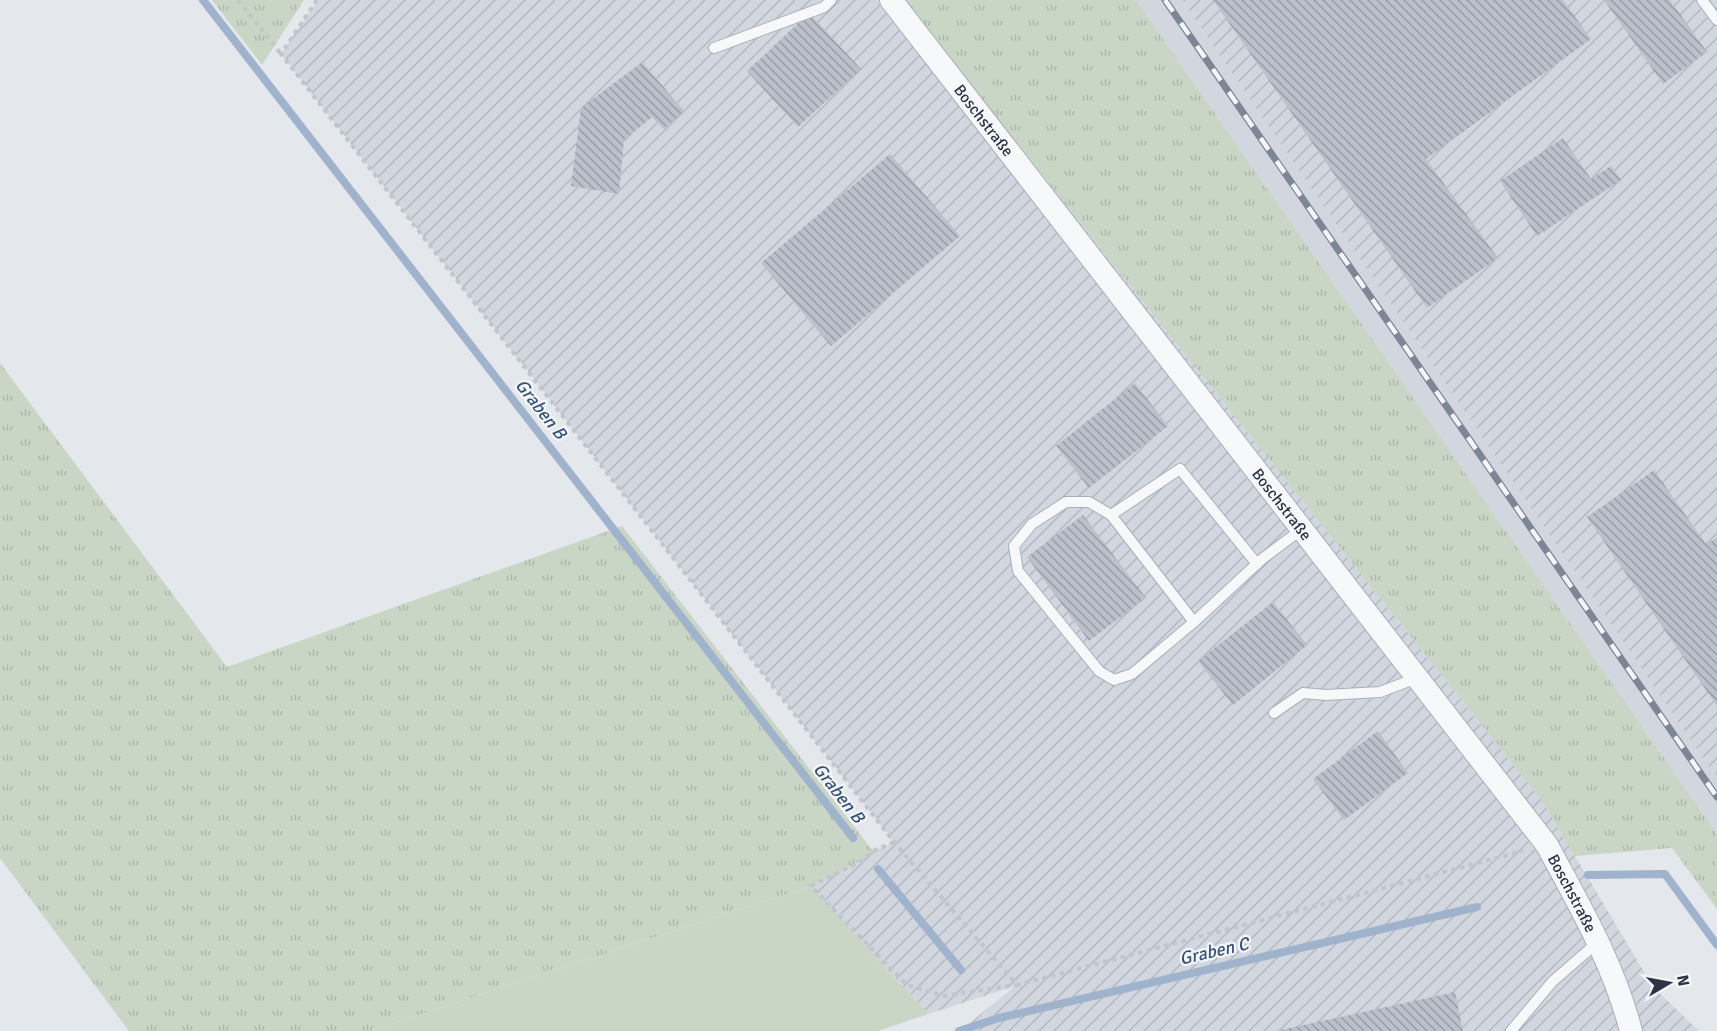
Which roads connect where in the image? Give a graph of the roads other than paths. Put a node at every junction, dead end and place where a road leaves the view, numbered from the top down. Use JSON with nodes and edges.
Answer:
{"nodes":[{"id":1,"x":831,"y":0,"type":"edge"},
{"id":2,"x":891,"y":0,"type":"edge"},
{"id":3,"x":1702,"y":0,"type":"edge"},
{"id":4,"x":1717,"y":20,"type":"edge"},
{"id":5,"x":714,"y":48,"type":"dead end"},
{"id":6,"x":1111,"y":515,"type":"junction"},
{"id":7,"x":1302,"y":529,"type":"junction"},
{"id":8,"x":1257,"y":564,"type":"junction"},
{"id":9,"x":1194,"y":622,"type":"junction"},
{"id":10,"x":1417,"y":678,"type":"junction"},
{"id":11,"x":1275,"y":713,"type":"dead end"},
{"id":12,"x":1599,"y":941,"type":"junction"},
{"id":13,"x":1511,"y":1031,"type":"edge"},
{"id":14,"x":1631,"y":1031,"type":"edge"}],
"edges":[{"from":1,"to":5,"type":"lane"},
{"from":2,"to":7,"type":"street","name":"Boschstraße"},
{"from":3,"to":4,"type":"lane"},
{"from":6,"to":8,"type":"lane"},
{"from":6,"to":9,"type":"lane"},
{"from":6,"to":9,"type":"lane"},
{"from":7,"to":8,"type":"lane"},
{"from":7,"to":10,"type":"street","name":"Boschstraße"},
{"from":8,"to":9,"type":"lane"},
{"from":10,"to":11,"type":"lane"},
{"from":10,"to":12,"type":"street","name":"Boschstraße"},
{"from":12,"to":13,"type":"lane"},
{"from":12,"to":14,"type":"street","name":"Boschstraße"}]}
